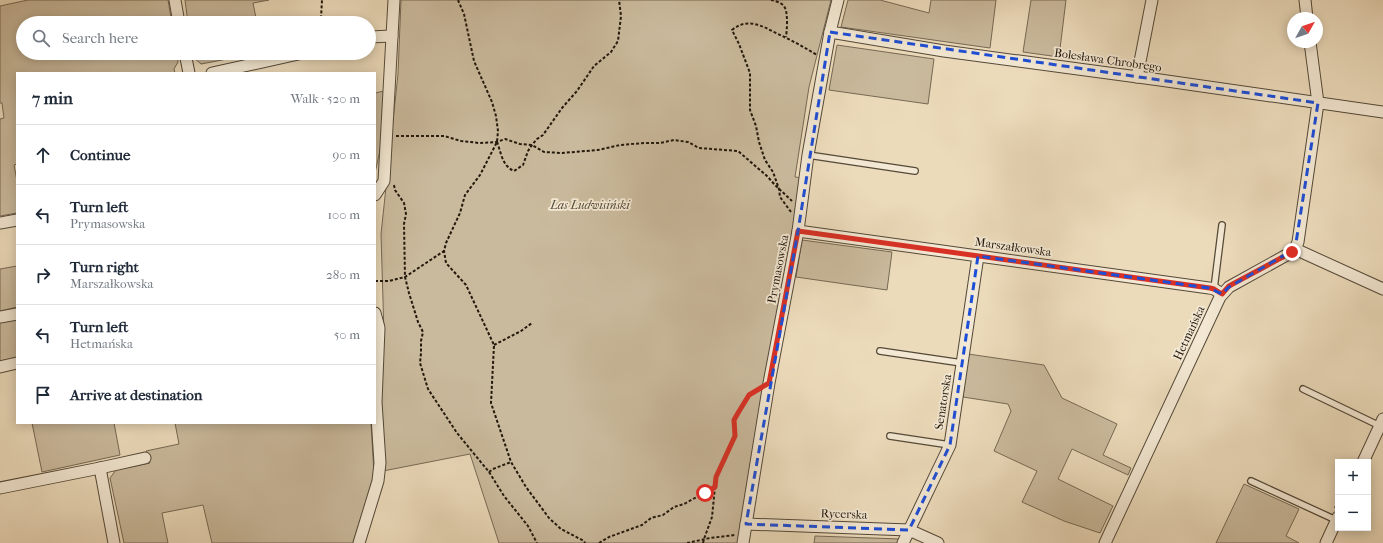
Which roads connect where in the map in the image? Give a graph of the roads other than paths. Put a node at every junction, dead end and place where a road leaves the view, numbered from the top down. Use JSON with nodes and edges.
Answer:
{"nodes":[{"id":1,"x":175,"y":0,"type":"edge"},
{"id":2,"x":394,"y":0,"type":"edge"},
{"id":3,"x":838,"y":0,"type":"edge"},
{"id":4,"x":1152,"y":0,"type":"edge"},
{"id":5,"x":1305,"y":0,"type":"edge"},
{"id":6,"x":1306,"y":12,"type":"edge"},
{"id":7,"x":178,"y":16,"type":"edge"},
{"id":8,"x":830,"y":32,"type":"junction"},
{"id":9,"x":392,"y":36,"type":"junction"},
{"id":10,"x":376,"y":37,"type":"edge"},
{"id":11,"x":1311,"y":48,"type":"edge"},
{"id":12,"x":186,"y":60,"type":"edge"},
{"id":13,"x":271,"y":60,"type":"edge"},
{"id":14,"x":189,"y":72,"type":"edge"},
{"id":15,"x":217,"y":72,"type":"edge"},
{"id":16,"x":1137,"y":77,"type":"junction"},
{"id":17,"x":1318,"y":103,"type":"junction"},
{"id":18,"x":1383,"y":112,"type":"edge"},
{"id":19,"x":808,"y":155,"type":"junction"},
{"id":20,"x":915,"y":171,"type":"dead end"},
{"id":21,"x":376,"y":193,"type":"edge"},
{"id":22,"x":16,"y":220,"type":"edge"},
{"id":23,"x":0,"y":224,"type":"edge"},
{"id":24,"x":1222,"y":225,"type":"dead end"},
{"id":25,"x":798,"y":231,"type":"junction"},
{"id":26,"x":1295,"y":249,"type":"junction"},
{"id":27,"x":978,"y":256,"type":"junction"},
{"id":28,"x":1383,"y":289,"type":"edge"},
{"id":29,"x":1218,"y":291,"type":"junction"},
{"id":30,"x":16,"y":314,"type":"edge"},
{"id":31,"x":0,"y":317,"type":"edge"},
{"id":32,"x":376,"y":317,"type":"edge"},
{"id":33,"x":880,"y":351,"type":"dead end"},
{"id":34,"x":16,"y":363,"type":"edge"},
{"id":35,"x":962,"y":363,"type":"junction"},
{"id":36,"x":0,"y":367,"type":"edge"},
{"id":37,"x":1303,"y":389,"type":"dead end"},
{"id":38,"x":376,"y":402,"type":"edge"},
{"id":39,"x":376,"y":402,"type":"edge"},
{"id":40,"x":1382,"y":422,"type":"edge"},
{"id":41,"x":890,"y":436,"type":"dead end"},
{"id":42,"x":950,"y":445,"type":"junction"},
{"id":43,"x":145,"y":458,"type":"dead end"},
{"id":44,"x":1364,"y":459,"type":"edge"},
{"id":45,"x":100,"y":468,"type":"junction"},
{"id":46,"x":1251,"y":481,"type":"dead end"},
{"id":47,"x":0,"y":488,"type":"edge"},
{"id":48,"x":1335,"y":517,"type":"edge"},
{"id":49,"x":1335,"y":523,"type":"edge"},
{"id":50,"x":909,"y":530,"type":"junction"},
{"id":51,"x":744,"y":534,"type":"edge"},
{"id":52,"x":114,"y":543,"type":"edge"},
{"id":53,"x":359,"y":543,"type":"edge"},
{"id":54,"x":903,"y":543,"type":"edge"},
{"id":55,"x":938,"y":543,"type":"edge"},
{"id":56,"x":1105,"y":543,"type":"edge"},
{"id":57,"x":1326,"y":543,"type":"edge"}],
"edges":[{"from":1,"to":7,"type":"street"},
{"from":2,"to":9,"type":"street"},
{"from":3,"to":8,"type":"street","name":"Prymasowska"},
{"from":4,"to":16,"type":"street"},
{"from":5,"to":6,"type":"street"},
{"from":8,"to":16,"type":"street","name":"Bolesława Chrobrego"},
{"from":8,"to":19,"type":"street","name":"Prymasowska"},
{"from":9,"to":10,"type":"street"},
{"from":9,"to":21,"type":"street"},
{"from":11,"to":17,"type":"street"},
{"from":12,"to":14,"type":"street"},
{"from":13,"to":15,"type":"street"},
{"from":16,"to":17,"type":"street","name":"Bolesława Chrobrego"},
{"from":17,"to":18,"type":"street","name":"Bolesława Chrobrego"},
{"from":17,"to":26,"type":"street"},
{"from":19,"to":20,"type":"lane"},
{"from":19,"to":25,"type":"street","name":"Prymasowska"},
{"from":22,"to":23,"type":"street"},
{"from":24,"to":29,"type":"lane"},
{"from":25,"to":27,"type":"street","name":"Marszałkowska"},
{"from":25,"to":51,"type":"street","name":"Prymasowska"},
{"from":26,"to":28,"type":"street"},
{"from":26,"to":29,"type":"street","name":"Hetmańska"},
{"from":27,"to":29,"type":"street","name":"Marszałkowska"},
{"from":27,"to":35,"type":"street","name":"Senatorska"},
{"from":29,"to":56,"type":"street","name":"Hetmańska"},
{"from":30,"to":31,"type":"street"},
{"from":32,"to":39,"type":"street"},
{"from":33,"to":35,"type":"lane"},
{"from":34,"to":36,"type":"street"},
{"from":35,"to":42,"type":"street","name":"Senatorska"},
{"from":37,"to":40,"type":"lane"},
{"from":38,"to":53,"type":"street"},
{"from":40,"to":44,"type":"street"},
{"from":41,"to":42,"type":"lane"},
{"from":42,"to":50,"type":"street","name":"Senatorska"},
{"from":43,"to":45,"type":"street"},
{"from":45,"to":47,"type":"street"},
{"from":45,"to":52,"type":"street"},
{"from":46,"to":48,"type":"lane"},
{"from":49,"to":57,"type":"street"},
{"from":50,"to":51,"type":"street","name":"Rycerska"},
{"from":50,"to":54,"type":"street","name":"Senatorska"},
{"from":50,"to":55,"type":"street","name":"Rycerska"}]}
